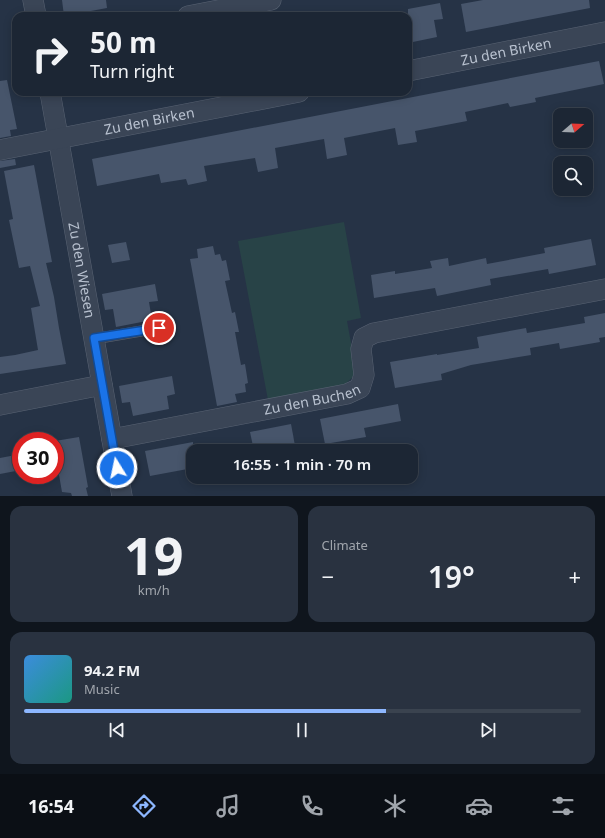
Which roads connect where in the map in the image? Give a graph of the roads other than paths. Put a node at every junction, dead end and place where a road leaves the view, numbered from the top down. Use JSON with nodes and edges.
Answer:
{"nodes":[{"id":1,"x":33,"y":0,"type":"edge"},
{"id":2,"x":271,"y":0,"type":"edge"},
{"id":3,"x":35,"y":12,"type":"edge"},
{"id":4,"x":209,"y":12,"type":"edge"},
{"id":5,"x":605,"y":32,"type":"edge"},
{"id":6,"x":412,"y":69,"type":"edge"},
{"id":7,"x":51,"y":96,"type":"edge"},
{"id":8,"x":278,"y":96,"type":"edge"},
{"id":9,"x":58,"y":139,"type":"junction"},
{"id":10,"x":0,"y":150,"type":"edge"},
{"id":11,"x":605,"y":289,"type":"edge"},
{"id":12,"x":159,"y":328,"type":"dead end"},
{"id":13,"x":94,"y":338,"type":"junction"},
{"id":14,"x":102,"y":385,"type":"junction"},
{"id":15,"x":0,"y":405,"type":"edge"},
{"id":16,"x":112,"y":439,"type":"junction"},
{"id":17,"x":122,"y":496,"type":"edge"}],
"edges":[{"from":1,"to":3,"type":"street"},
{"from":2,"to":4,"type":"street"},
{"from":5,"to":6,"type":"street","name":"Zu den Birken"},
{"from":7,"to":9,"type":"street","name":"Zu den Wiesen"},
{"from":8,"to":9,"type":"street","name":"Zu den Birken"},
{"from":9,"to":10,"type":"street","name":"Zu den Birken"},
{"from":9,"to":13,"type":"street","name":"Zu den Wiesen"},
{"from":11,"to":16,"type":"street","name":"Zu den Buchen"},
{"from":12,"to":13,"type":"lane"},
{"from":13,"to":14,"type":"street","name":"Zu den Wiesen"},
{"from":14,"to":15,"type":"street"},
{"from":14,"to":16,"type":"street","name":"Zu den Wiesen"},
{"from":16,"to":17,"type":"street","name":"Zu den Wiesen"}]}
